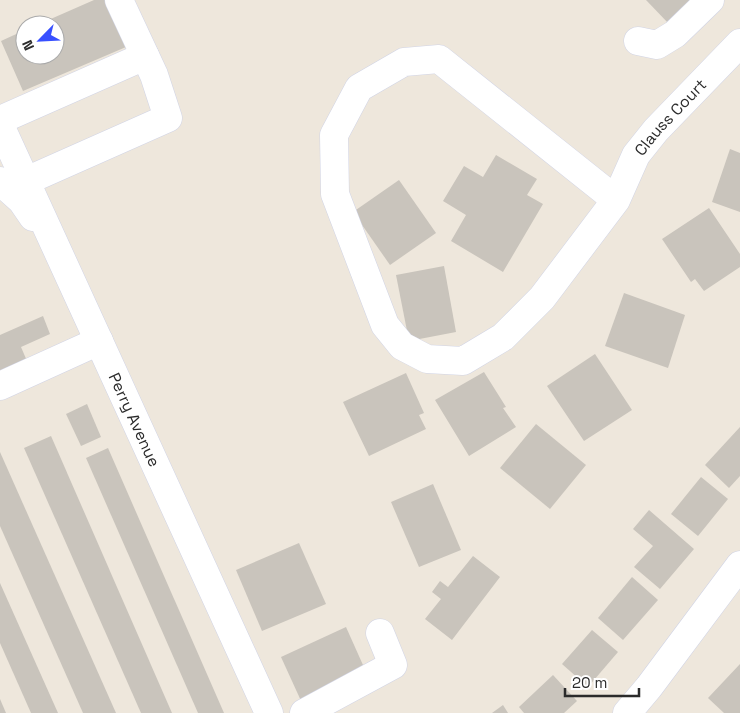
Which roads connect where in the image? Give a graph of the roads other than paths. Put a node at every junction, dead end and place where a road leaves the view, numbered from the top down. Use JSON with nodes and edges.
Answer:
{"nodes":[{"id":1,"x":119,"y":0,"type":"edge"},
{"id":2,"x":710,"y":0,"type":"edge"},
{"id":3,"x":638,"y":41,"type":"dead end"},
{"id":4,"x":740,"y":43,"type":"edge"},
{"id":5,"x":145,"y":56,"type":"junction"},
{"id":6,"x":0,"y":120,"type":"edge"},
{"id":7,"x":0,"y":125,"type":"edge"},
{"id":8,"x":13,"y":181,"type":"edge"},
{"id":9,"x":616,"y":200,"type":"junction"},
{"id":10,"x":99,"y":341,"type":"junction"},
{"id":11,"x":0,"y":386,"type":"edge"},
{"id":12,"x":740,"y":565,"type":"edge"},
{"id":13,"x":380,"y":633,"type":"dead end"},
{"id":14,"x":269,"y":713,"type":"edge"},
{"id":15,"x":304,"y":713,"type":"edge"},
{"id":16,"x":627,"y":713,"type":"edge"}],
"edges":[{"from":1,"to":5,"type":"street"},
{"from":2,"to":3,"type":"street"},
{"from":4,"to":9,"type":"street","name":"Clauss Court"},
{"from":5,"to":6,"type":"street"},
{"from":5,"to":8,"type":"street"},
{"from":7,"to":8,"type":"street"},
{"from":8,"to":10,"type":"street","name":"Perry Avenue"},
{"from":9,"to":9,"type":"street","name":"Clauss Court"},
{"from":10,"to":11,"type":"street"},
{"from":10,"to":14,"type":"street","name":"Perry Avenue"},
{"from":12,"to":16,"type":"street"},
{"from":13,"to":15,"type":"street"}]}
